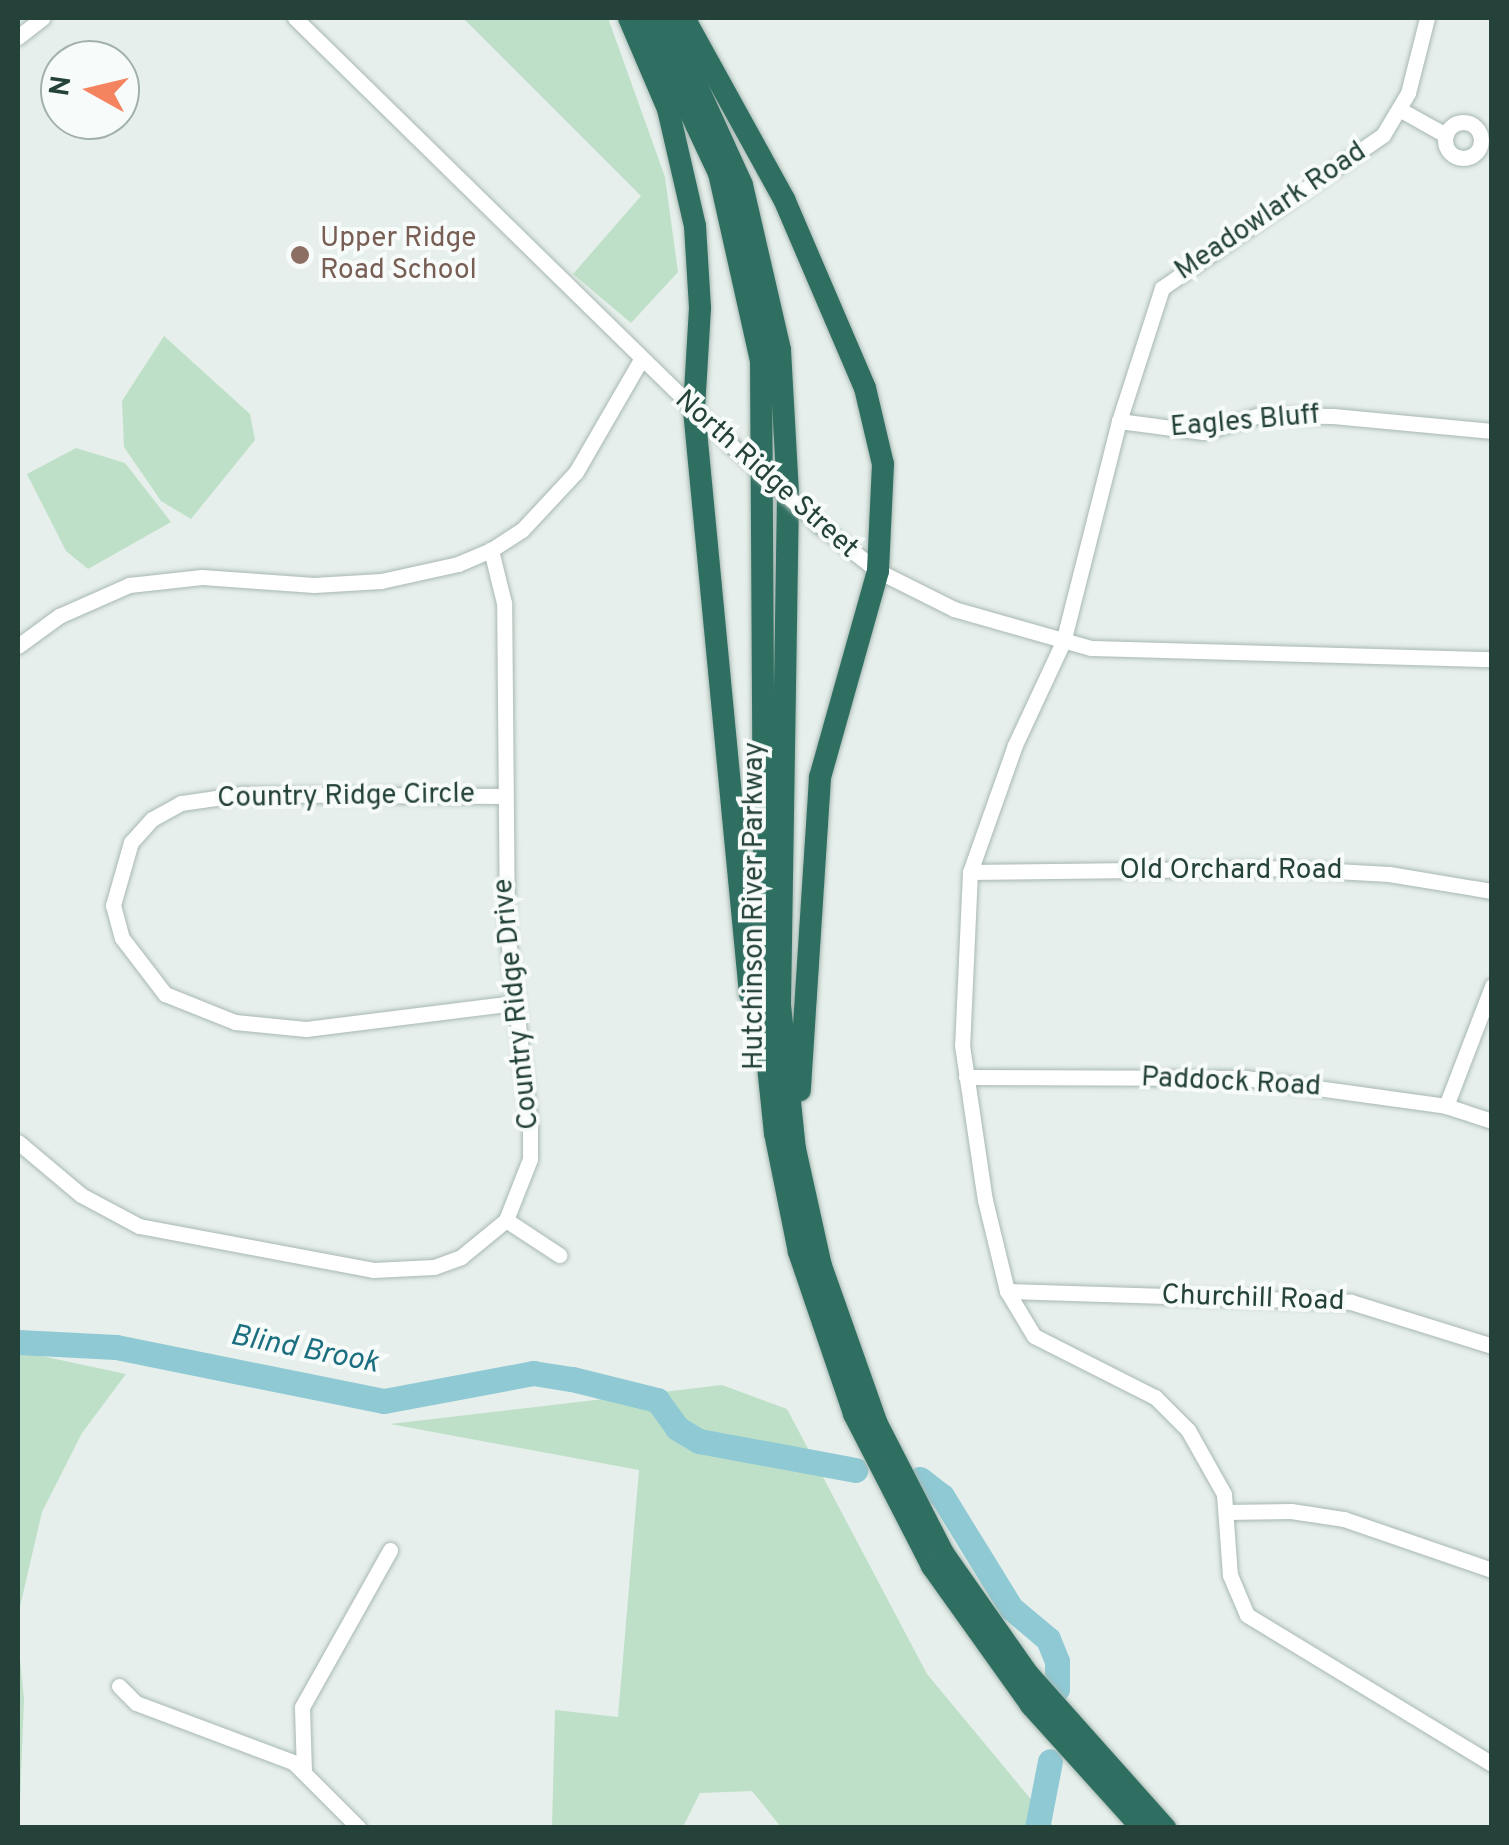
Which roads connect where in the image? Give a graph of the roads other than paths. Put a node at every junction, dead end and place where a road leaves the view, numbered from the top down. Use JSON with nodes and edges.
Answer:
{"nodes":[{"id":1,"x":42,"y":18,"type":"edge"},
{"id":2,"x":295,"y":18,"type":"edge"},
{"id":3,"x":628,"y":18,"type":"edge"},
{"id":4,"x":646,"y":18,"type":"edge"},
{"id":5,"x":666,"y":18,"type":"edge"},
{"id":6,"x":684,"y":18,"type":"edge"},
{"id":7,"x":1426,"y":18,"type":"edge"},
{"id":8,"x":18,"y":37,"type":"edge"},
{"id":9,"x":1399,"y":109,"type":"junction"},
{"id":10,"x":1442,"y":133,"type":"dead end"},
{"id":11,"x":640,"y":361,"type":"junction"},
{"id":12,"x":694,"y":410,"type":"junction"},
{"id":13,"x":1119,"y":420,"type":"junction"},
{"id":14,"x":1492,"y":430,"type":"edge"},
{"id":15,"x":491,"y":550,"type":"junction"},
{"id":16,"x":878,"y":571,"type":"junction"},
{"id":17,"x":1063,"y":642,"type":"junction"},
{"id":18,"x":18,"y":646,"type":"edge"},
{"id":19,"x":1492,"y":658,"type":"edge"},
{"id":20,"x":503,"y":796,"type":"junction"},
{"id":21,"x":970,"y":872,"type":"junction"},
{"id":22,"x":1492,"y":890,"type":"edge"},
{"id":23,"x":1492,"y":986,"type":"edge"},
{"id":24,"x":514,"y":1003,"type":"junction"},
{"id":25,"x":966,"y":1077,"type":"junction"},
{"id":26,"x":1446,"y":1106,"type":"junction"},
{"id":27,"x":1492,"y":1121,"type":"edge"},
{"id":28,"x":18,"y":1142,"type":"edge"},
{"id":29,"x":788,"y":1206,"type":"junction"},
{"id":30,"x":506,"y":1220,"type":"junction"},
{"id":31,"x":559,"y":1255,"type":"dead end"},
{"id":32,"x":827,"y":1290,"type":"junction"},
{"id":33,"x":1007,"y":1291,"type":"junction"},
{"id":34,"x":1492,"y":1346,"type":"edge"},
{"id":35,"x":1226,"y":1512,"type":"junction"},
{"id":36,"x":390,"y":1550,"type":"dead end"},
{"id":37,"x":1492,"y":1570,"type":"edge"},
{"id":38,"x":118,"y":1686,"type":"dead end"},
{"id":39,"x":1492,"y":1764,"type":"edge"},
{"id":40,"x":304,"y":1772,"type":"junction"},
{"id":41,"x":359,"y":1828,"type":"edge"},
{"id":42,"x":1142,"y":1828,"type":"edge"},
{"id":43,"x":1165,"y":1828,"type":"edge"}],
"edges":[{"from":1,"to":8,"type":"street"},
{"from":2,"to":11,"type":"street","name":"North Ridge Street"},
{"from":3,"to":12,"type":"highway"},
{"from":4,"to":29,"type":"highway","name":"Hutchinson River Parkway"},
{"from":5,"to":32,"type":"highway","name":"Hutchinson River Parkway"},
{"from":6,"to":16,"type":"highway"},
{"from":7,"to":9,"type":"street","name":"Meadowlark Road"},
{"from":9,"to":10,"type":"street"},
{"from":9,"to":13,"type":"street","name":"Meadowlark Road"},
{"from":11,"to":12,"type":"street","name":"North Ridge Street"},
{"from":11,"to":15,"type":"street"},
{"from":12,"to":16,"type":"street","name":"North Ridge Street","bridge":true},
{"from":12,"to":29,"type":"highway"},
{"from":13,"to":14,"type":"street","name":"Eagles Bluff"},
{"from":13,"to":17,"type":"street","name":"Meadowlark Road"},
{"from":15,"to":18,"type":"street"},
{"from":15,"to":20,"type":"street","name":"Country Ridge Drive"},
{"from":16,"to":17,"type":"street","name":"North Ridge Street"},
{"from":16,"to":32,"type":"highway"},
{"from":17,"to":19,"type":"street","name":"North Ridge Street"},
{"from":17,"to":21,"type":"street","name":"Meadowlark Road"},
{"from":20,"to":24,"type":"street","name":"Country Ridge Drive"},
{"from":20,"to":24,"type":"street","name":"Country Ridge Circle"},
{"from":21,"to":22,"type":"street","name":"Old Orchard Road"},
{"from":21,"to":25,"type":"street","name":"Meadowlark Road"},
{"from":23,"to":26,"type":"street"},
{"from":24,"to":30,"type":"street","name":"Country Ridge Drive"},
{"from":25,"to":26,"type":"street","name":"Paddock Road"},
{"from":25,"to":33,"type":"street","name":"Meadowlark Road"},
{"from":26,"to":27,"type":"street","name":"Paddock Road"},
{"from":28,"to":30,"type":"street","name":"Country Ridge Drive"},
{"from":29,"to":42,"type":"highway","name":"Hutchinson River Parkway"},
{"from":30,"to":31,"type":"street"},
{"from":32,"to":43,"type":"highway","name":"Hutchinson River Parkway"},
{"from":33,"to":34,"type":"street","name":"Churchill Road"},
{"from":33,"to":35,"type":"street"},
{"from":35,"to":37,"type":"street"},
{"from":35,"to":39,"type":"street"},
{"from":36,"to":40,"type":"street"},
{"from":38,"to":40,"type":"street"},
{"from":40,"to":41,"type":"street"}]}
